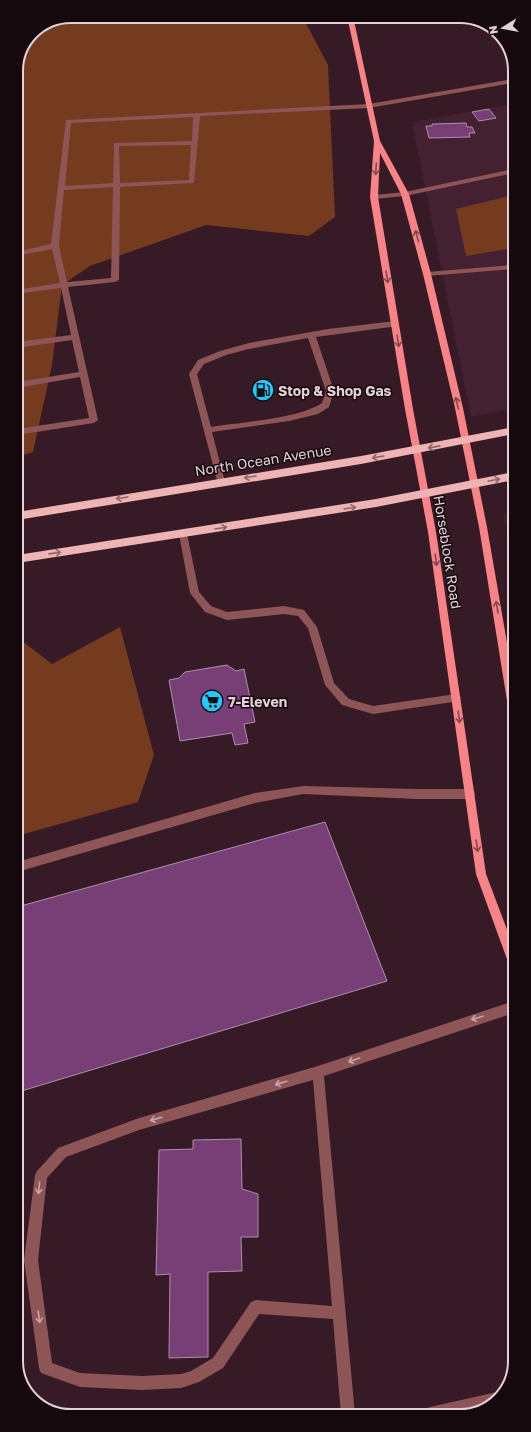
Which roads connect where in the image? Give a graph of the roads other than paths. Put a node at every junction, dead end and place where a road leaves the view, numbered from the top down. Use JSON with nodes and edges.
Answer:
{"nodes":[{"id":1,"x":351,"y":23,"type":"edge"},
{"id":2,"x":508,"y":82,"type":"edge"},
{"id":3,"x":369,"y":106,"type":"junction"},
{"id":4,"x":197,"y":114,"type":"junction"},
{"id":5,"x":377,"y":141,"type":"junction"},
{"id":6,"x":195,"y":143,"type":"junction"},
{"id":7,"x":508,"y":172,"type":"edge"},
{"id":8,"x":117,"y":185,"type":"junction"},
{"id":9,"x":61,"y":188,"type":"junction"},
{"id":10,"x":405,"y":194,"type":"junction"},
{"id":11,"x":374,"y":197,"type":"junction"},
{"id":12,"x":55,"y":246,"type":"junction"},
{"id":13,"x":23,"y":253,"type":"edge"},
{"id":14,"x":508,"y":267,"type":"edge"},
{"id":15,"x":427,"y":274,"type":"junction"},
{"id":16,"x":63,"y":285,"type":"junction"},
{"id":17,"x":23,"y":291,"type":"edge"},
{"id":18,"x":395,"y":324,"type":"junction"},
{"id":19,"x":311,"y":335,"type":"junction"},
{"id":20,"x":75,"y":337,"type":"junction"},
{"id":21,"x":23,"y":344,"type":"edge"},
{"id":22,"x":84,"y":374,"type":"junction"},
{"id":23,"x":23,"y":384,"type":"edge"},
{"id":24,"x":208,"y":430,"type":"junction"},
{"id":25,"x":23,"y":431,"type":"edge"},
{"id":26,"x":508,"y":431,"type":"edge"},
{"id":27,"x":466,"y":441,"type":"junction"},
{"id":28,"x":417,"y":450,"type":"junction"},
{"id":29,"x":508,"y":477,"type":"edge"},
{"id":30,"x":221,"y":482,"type":"junction"},
{"id":31,"x":474,"y":484,"type":"junction"},
{"id":32,"x":425,"y":494,"type":"junction"},
{"id":33,"x":23,"y":515,"type":"edge"},
{"id":34,"x":183,"y":534,"type":"junction"},
{"id":35,"x":23,"y":558,"type":"edge"},
{"id":36,"x":508,"y":649,"type":"edge"},
{"id":37,"x":456,"y":698,"type":"junction"},
{"id":38,"x":470,"y":794,"type":"junction"},
{"id":39,"x":23,"y":865,"type":"edge"},
{"id":40,"x":508,"y":946,"type":"edge"},
{"id":41,"x":508,"y":1010,"type":"edge"},
{"id":42,"x":318,"y":1072,"type":"junction"},
{"id":43,"x":339,"y":1313,"type":"junction"},
{"id":44,"x":485,"y":1402,"type":"edge"},
{"id":45,"x":347,"y":1409,"type":"edge"},
{"id":46,"x":452,"y":1409,"type":"edge"}],
"edges":[{"from":1,"to":3,"type":"main road","name":"Horseblock Road"},
{"from":2,"to":3,"type":"lane"},
{"from":3,"to":4,"type":"lane"},
{"from":3,"to":5,"type":"main road","name":"Horseblock Road"},
{"from":4,"to":6,"type":"lane"},
{"from":4,"to":9,"type":"lane"},
{"from":5,"to":10,"type":"main road","name":"Horseblock Road"},
{"from":5,"to":11,"type":"main road","name":"Horseblock Road","one_way":true},
{"from":6,"to":8,"type":"lane"},
{"from":6,"to":8,"type":"lane"},
{"from":7,"to":10,"type":"lane"},
{"from":8,"to":9,"type":"lane"},
{"from":8,"to":16,"type":"lane"},
{"from":9,"to":12,"type":"lane"},
{"from":10,"to":11,"type":"lane"},
{"from":15,"to":10,"type":"main road","name":"Horseblock Road","one_way":true},
{"from":11,"to":18,"type":"main road","name":"Horseblock Road","one_way":true},
{"from":12,"to":13,"type":"lane"},
{"from":12,"to":16,"type":"lane"},
{"from":14,"to":15,"type":"lane"},
{"from":27,"to":15,"type":"main road","name":"Horseblock Road","one_way":true},
{"from":16,"to":17,"type":"lane"},
{"from":16,"to":20,"type":"lane"},
{"from":18,"to":19,"type":"lane"},
{"from":18,"to":28,"type":"main road","name":"Horseblock Road","one_way":true},
{"from":19,"to":24,"type":"lane"},
{"from":19,"to":24,"type":"lane"},
{"from":20,"to":21,"type":"lane"},
{"from":20,"to":22,"type":"lane"},
{"from":22,"to":23,"type":"lane"},
{"from":22,"to":25,"type":"lane"},
{"from":24,"to":30,"type":"lane"},
{"from":26,"to":27,"type":"highway","name":"North Ocean Avenue"},
{"from":27,"to":28,"type":"highway","name":"North Ocean Avenue","one_way":true},
{"from":27,"to":31,"type":"main road","name":"Horseblock Road"},
{"from":28,"to":30,"type":"highway","name":"North Ocean Avenue","one_way":true},
{"from":28,"to":32,"type":"main road","name":"Horseblock Road"},
{"from":31,"to":29,"type":"highway","one_way":true},
{"from":30,"to":33,"type":"highway","name":"North Ocean Avenue","one_way":true},
{"from":31,"to":32,"type":"highway"},
{"from":36,"to":31,"type":"main road","name":"Horseblock Road","one_way":true},
{"from":34,"to":32,"type":"highway","one_way":true},
{"from":32,"to":37,"type":"main road","name":"Horseblock Road","one_way":true},
{"from":35,"to":34,"type":"highway","one_way":true},
{"from":34,"to":37,"type":"lane"},
{"from":37,"to":38,"type":"main road","name":"Horseblock Road","one_way":true},
{"from":38,"to":39,"type":"lane"},
{"from":38,"to":40,"type":"main road","name":"Horseblock Road","one_way":true},
{"from":41,"to":42,"type":"lane","one_way":true},
{"from":42,"to":43,"type":"lane"},
{"from":42,"to":43,"type":"lane","one_way":true},
{"from":43,"to":45,"type":"lane"},
{"from":44,"to":46,"type":"lane"}]}
